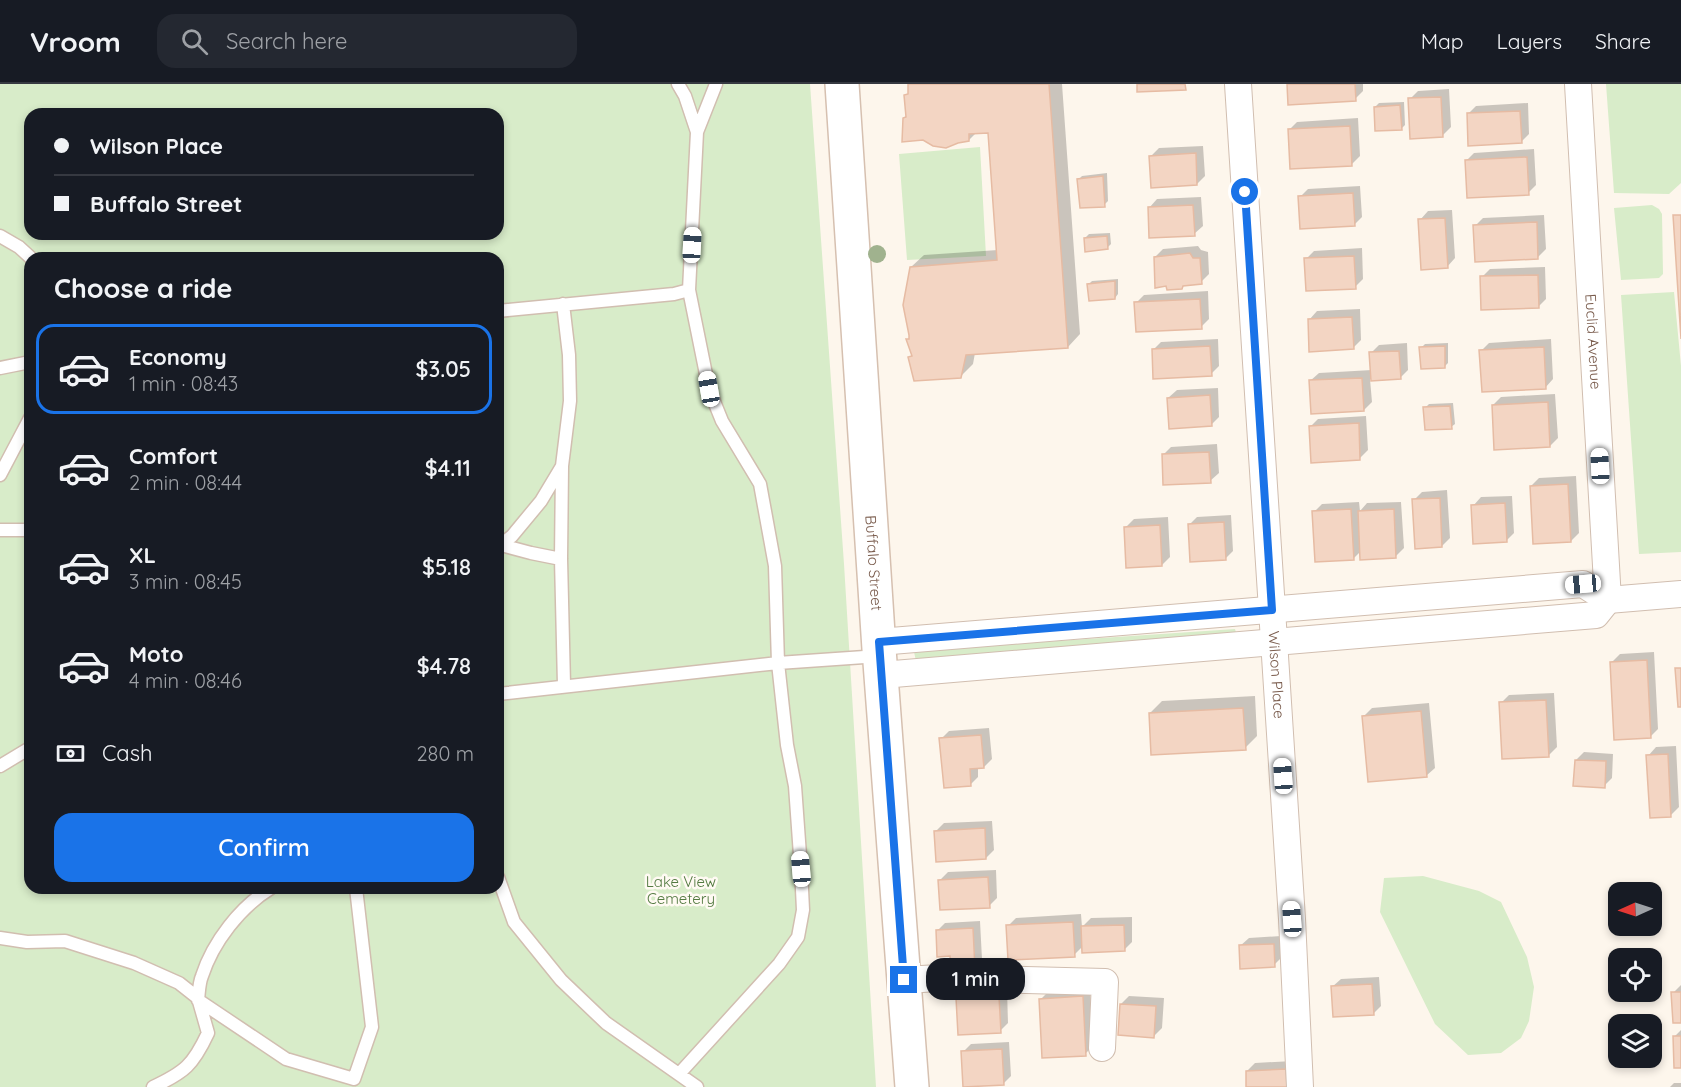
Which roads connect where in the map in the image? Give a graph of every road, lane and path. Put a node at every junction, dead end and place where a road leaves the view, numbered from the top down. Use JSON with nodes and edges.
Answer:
{"nodes":[{"id":1,"x":678,"y":84,"type":"edge"},
{"id":2,"x":716,"y":84,"type":"edge"},
{"id":3,"x":842,"y":84,"type":"edge"},
{"id":4,"x":1238,"y":84,"type":"edge"},
{"id":5,"x":1578,"y":84,"type":"edge"},
{"id":6,"x":697,"y":132,"type":"junction"},
{"id":7,"x":0,"y":236,"type":"edge"},
{"id":8,"x":24,"y":252,"type":"edge"},
{"id":9,"x":689,"y":290,"type":"junction"},
{"id":10,"x":563,"y":304,"type":"junction"},
{"id":11,"x":504,"y":309,"type":"edge"},
{"id":12,"x":24,"y":363,"type":"edge"},
{"id":13,"x":0,"y":368,"type":"edge"},
{"id":14,"x":24,"y":429,"type":"edge"},
{"id":15,"x":0,"y":450,"type":"edge"},
{"id":16,"x":13,"y":450,"type":"junction"},
{"id":17,"x":562,"y":466,"type":"junction"},
{"id":18,"x":0,"y":475,"type":"edge"},
{"id":19,"x":0,"y":530,"type":"edge"},
{"id":20,"x":24,"y":530,"type":"edge"},
{"id":21,"x":504,"y":543,"type":"edge"},
{"id":22,"x":504,"y":547,"type":"edge"},
{"id":23,"x":561,"y":559,"type":"junction"},
{"id":24,"x":1681,"y":594,"type":"edge"},
{"id":25,"x":1608,"y":600,"type":"junction"},
{"id":26,"x":1272,"y":610,"type":"junction"},
{"id":27,"x":1274,"y":642,"type":"junction"},
{"id":28,"x":880,"y":658,"type":"junction"},
{"id":29,"x":778,"y":663,"type":"junction"},
{"id":30,"x":564,"y":685,"type":"junction"},
{"id":31,"x":504,"y":692,"type":"edge"},
{"id":32,"x":24,"y":752,"type":"edge"},
{"id":33,"x":0,"y":766,"type":"edge"},
{"id":34,"x":260,"y":894,"type":"edge"},
{"id":35,"x":357,"y":894,"type":"edge"},
{"id":36,"x":504,"y":894,"type":"edge"},
{"id":37,"x":0,"y":938,"type":"edge"},
{"id":38,"x":904,"y":980,"type":"junction"},
{"id":39,"x":198,"y":1000,"type":"junction"},
{"id":40,"x":1102,"y":1048,"type":"dead end"},
{"id":41,"x":679,"y":1074,"type":"junction"},
{"id":42,"x":354,"y":1083,"type":"edge"},
{"id":43,"x":911,"y":1084,"type":"edge"},
{"id":44,"x":153,"y":1087,"type":"edge"},
{"id":45,"x":697,"y":1087,"type":"edge"},
{"id":46,"x":1300,"y":1087,"type":"edge"}],
"edges":[{"from":1,"to":6,"type":"lane"},
{"from":2,"to":6,"type":"lane"},
{"from":3,"to":28,"type":"street","name":"Buffalo Street"},
{"from":4,"to":26,"type":"street","name":"Wilson Place"},
{"from":5,"to":25,"type":"street","name":"Euclid Avenue"},
{"from":6,"to":9,"type":"lane"},
{"from":7,"to":8,"type":"lane"},
{"from":9,"to":10,"type":"lane"},
{"from":9,"to":29,"type":"lane"},
{"from":10,"to":11,"type":"lane"},
{"from":10,"to":17,"type":"lane"},
{"from":12,"to":13,"type":"lane"},
{"from":14,"to":16,"type":"lane"},
{"from":15,"to":16,"type":"lane"},
{"from":16,"to":18,"type":"lane"},
{"from":17,"to":21,"type":"lane"},
{"from":17,"to":23,"type":"lane"},
{"from":19,"to":20,"type":"lane"},
{"from":22,"to":23,"type":"lane"},
{"from":23,"to":30,"type":"lane"},
{"from":24,"to":25,"type":"street"},
{"from":25,"to":26,"type":"street"},
{"from":25,"to":27,"type":"street"},
{"from":26,"to":27,"type":"street","name":"Wilson Place"},
{"from":26,"to":28,"type":"street"},
{"from":27,"to":28,"type":"street"},
{"from":27,"to":46,"type":"street","name":"Wilson Place"},
{"from":28,"to":29,"type":"lane"},
{"from":28,"to":38,"type":"street","name":"Buffalo Street"},
{"from":29,"to":30,"type":"lane"},
{"from":29,"to":41,"type":"lane"},
{"from":30,"to":31,"type":"lane"},
{"from":32,"to":33,"type":"lane"},
{"from":34,"to":39,"type":"lane"},
{"from":35,"to":42,"type":"lane"},
{"from":36,"to":41,"type":"lane"},
{"from":37,"to":39,"type":"lane"},
{"from":38,"to":40,"type":"street"},
{"from":38,"to":43,"type":"street","name":"Buffalo Street"},
{"from":39,"to":42,"type":"lane"},
{"from":39,"to":44,"type":"lane"},
{"from":41,"to":45,"type":"lane"}]}
